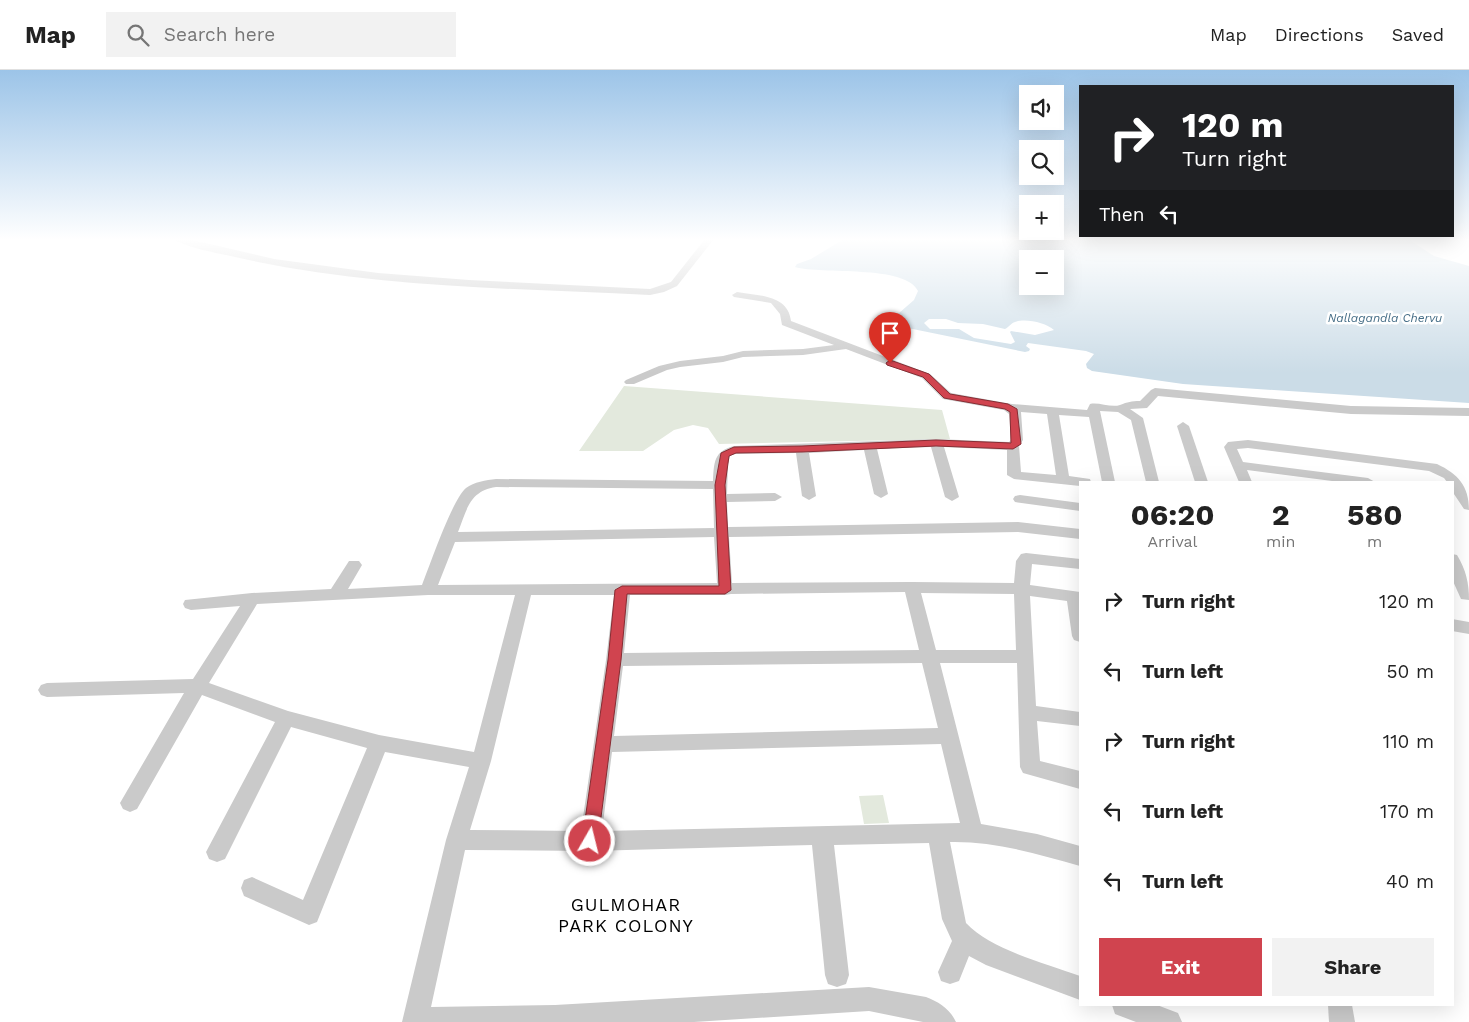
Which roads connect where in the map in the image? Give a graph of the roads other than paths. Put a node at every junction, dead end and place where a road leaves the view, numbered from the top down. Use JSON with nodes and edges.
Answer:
{"nodes":[{"id":1,"x":507,"y":283,"type":"edge"},
{"id":2,"x":674,"y":283,"type":"edge"},
{"id":3,"x":737,"y":295,"type":"dead end"},
{"id":4,"x":849,"y":346,"type":"junction"},
{"id":5,"x":630,"y":382,"type":"dead end"},
{"id":6,"x":1011,"y":408,"type":"junction"},
{"id":7,"x":1121,"y":409,"type":"junction"},
{"id":8,"x":1469,"y":412,"type":"edge"},
{"id":9,"x":1054,"y":413,"type":"junction"},
{"id":10,"x":1094,"y":413,"type":"junction"},
{"id":11,"x":1183,"y":426,"type":"dead end"},
{"id":12,"x":936,"y":443,"type":"junction"},
{"id":13,"x":870,"y":446,"type":"junction"},
{"id":14,"x":1013,"y":446,"type":"junction"},
{"id":15,"x":802,"y":449,"type":"junction"},
{"id":16,"x":1237,"y":465,"type":"junction"},
{"id":17,"x":1282,"y":477,"type":"edge"},
{"id":18,"x":1063,"y":480,"type":"junction"},
{"id":19,"x":1079,"y":481,"type":"edge"},
{"id":20,"x":1109,"y":481,"type":"edge"},
{"id":21,"x":1153,"y":481,"type":"edge"},
{"id":22,"x":1202,"y":481,"type":"edge"},
{"id":23,"x":1245,"y":481,"type":"edge"},
{"id":24,"x":1351,"y":481,"type":"edge"},
{"id":25,"x":1452,"y":481,"type":"edge"},
{"id":26,"x":1454,"y":485,"type":"edge"},
{"id":27,"x":720,"y":491,"type":"junction"},
{"id":28,"x":880,"y":494,"type":"dead end"},
{"id":29,"x":809,"y":496,"type":"dead end"},
{"id":30,"x":775,"y":497,"type":"dead end"},
{"id":31,"x":952,"y":497,"type":"dead end"},
{"id":32,"x":1461,"y":498,"type":"edge"},
{"id":33,"x":1020,"y":500,"type":"dead end"},
{"id":34,"x":1079,"y":507,"type":"edge"},
{"id":35,"x":722,"y":532,"type":"junction"},
{"id":36,"x":1079,"y":534,"type":"edge"},
{"id":37,"x":450,"y":537,"type":"junction"},
{"id":38,"x":1079,"y":564,"type":"edge"},
{"id":39,"x":354,"y":565,"type":"dead end"},
{"id":40,"x":1454,"y":565,"type":"edge"},
{"id":41,"x":912,"y":587,"type":"junction"},
{"id":42,"x":1022,"y":589,"type":"junction"},
{"id":43,"x":428,"y":590,"type":"junction"},
{"id":44,"x":524,"y":590,"type":"junction"},
{"id":45,"x":622,"y":590,"type":"junction"},
{"id":46,"x":725,"y":590,"type":"junction"},
{"id":47,"x":337,"y":593,"type":"junction"},
{"id":48,"x":1463,"y":594,"type":"edge"},
{"id":49,"x":1077,"y":598,"type":"edge"},
{"id":50,"x":252,"y":599,"type":"junction"},
{"id":51,"x":191,"y":604,"type":"dead end"},
{"id":52,"x":1079,"y":623,"type":"edge"},
{"id":53,"x":1454,"y":625,"type":"edge"},
{"id":54,"x":1469,"y":628,"type":"edge"},
{"id":55,"x":929,"y":656,"type":"junction"},
{"id":56,"x":1026,"y":657,"type":"junction"},
{"id":57,"x":615,"y":660,"type":"junction"},
{"id":58,"x":198,"y":686,"type":"junction"},
{"id":59,"x":47,"y":690,"type":"dead end"},
{"id":60,"x":1027,"y":712,"type":"junction"},
{"id":61,"x":286,"y":718,"type":"junction"},
{"id":62,"x":1079,"y":719,"type":"edge"},
{"id":63,"x":949,"y":736,"type":"junction"},
{"id":64,"x":379,"y":743,"type":"junction"},
{"id":65,"x":604,"y":744,"type":"junction"},
{"id":66,"x":481,"y":761,"type":"junction"},
{"id":67,"x":1079,"y":780,"type":"edge"},
{"id":68,"x":130,"y":803,"type":"dead end"},
{"id":69,"x":973,"y":832,"type":"junction"},
{"id":70,"x":938,"y":833,"type":"junction"},
{"id":71,"x":822,"y":835,"type":"junction"},
{"id":72,"x":457,"y":840,"type":"junction"},
{"id":73,"x":590,"y":841,"type":"junction"},
{"id":74,"x":217,"y":852,"type":"dead end"},
{"id":75,"x":1079,"y":856,"type":"edge"},
{"id":76,"x":252,"y":888,"type":"dead end"},
{"id":77,"x":965,"y":939,"type":"junction"},
{"id":78,"x":950,"y":972,"type":"dead end"},
{"id":79,"x":837,"y":975,"type":"dead end"},
{"id":80,"x":1079,"y":988,"type":"edge"},
{"id":81,"x":1127,"y":1006,"type":"edge"},
{"id":82,"x":1340,"y":1006,"type":"edge"},
{"id":83,"x":678,"y":1016,"type":"edge"},
{"id":84,"x":555,"y":1020,"type":"edge"},
{"id":85,"x":415,"y":1021,"type":"edge"},
{"id":86,"x":943,"y":1022,"type":"edge"},
{"id":87,"x":1169,"y":1022,"type":"edge"},
{"id":88,"x":1342,"y":1022,"type":"edge"}],
"edges":[{"from":1,"to":2,"type":"street"},
{"from":3,"to":4,"type":"street"},
{"from":4,"to":5,"type":"street"},
{"from":4,"to":6,"type":"street"},
{"from":6,"to":9,"type":"street"},
{"from":6,"to":14,"type":"street"},
{"from":7,"to":8,"type":"street"},
{"from":7,"to":10,"type":"street"},
{"from":7,"to":21,"type":"street"},
{"from":9,"to":10,"type":"street"},
{"from":9,"to":18,"type":"street"},
{"from":10,"to":20,"type":"street"},
{"from":11,"to":22,"type":"street"},
{"from":12,"to":13,"type":"street"},
{"from":12,"to":14,"type":"street"},
{"from":12,"to":31,"type":"street"},
{"from":13,"to":15,"type":"street"},
{"from":13,"to":28,"type":"street"},
{"from":14,"to":18,"type":"street"},
{"from":15,"to":27,"type":"street"},
{"from":15,"to":29,"type":"street"},
{"from":16,"to":17,"type":"street"},
{"from":16,"to":23,"type":"street"},
{"from":16,"to":25,"type":"street"},
{"from":17,"to":24,"type":"street"},
{"from":18,"to":19,"type":"street"},
{"from":26,"to":32,"type":"street"},
{"from":27,"to":30,"type":"street"},
{"from":27,"to":35,"type":"street"},
{"from":27,"to":37,"type":"street"},
{"from":33,"to":34,"type":"street"},
{"from":35,"to":36,"type":"street"},
{"from":35,"to":37,"type":"street"},
{"from":35,"to":46,"type":"street"},
{"from":37,"to":43,"type":"street"},
{"from":38,"to":42,"type":"street"},
{"from":39,"to":47,"type":"street"},
{"from":40,"to":48,"type":"street"},
{"from":41,"to":42,"type":"street"},
{"from":41,"to":46,"type":"street"},
{"from":41,"to":55,"type":"street"},
{"from":42,"to":49,"type":"street"},
{"from":42,"to":56,"type":"street"},
{"from":43,"to":44,"type":"street"},
{"from":43,"to":47,"type":"street"},
{"from":44,"to":45,"type":"street"},
{"from":44,"to":66,"type":"street"},
{"from":45,"to":46,"type":"street"},
{"from":45,"to":57,"type":"street"},
{"from":47,"to":50,"type":"street"},
{"from":49,"to":52,"type":"street"},
{"from":50,"to":51,"type":"street"},
{"from":50,"to":58,"type":"street"},
{"from":53,"to":54,"type":"street"},
{"from":55,"to":56,"type":"street"},
{"from":55,"to":57,"type":"street"},
{"from":55,"to":63,"type":"street"},
{"from":56,"to":60,"type":"street"},
{"from":57,"to":65,"type":"street"},
{"from":58,"to":59,"type":"street"},
{"from":58,"to":61,"type":"street"},
{"from":58,"to":68,"type":"street"},
{"from":60,"to":62,"type":"street"},
{"from":60,"to":67,"type":"street"},
{"from":61,"to":64,"type":"street"},
{"from":61,"to":74,"type":"street"},
{"from":63,"to":65,"type":"street"},
{"from":63,"to":69,"type":"street"},
{"from":64,"to":66,"type":"street"},
{"from":64,"to":76,"type":"street"},
{"from":65,"to":73,"type":"street"},
{"from":66,"to":72,"type":"street"},
{"from":69,"to":70,"type":"street"},
{"from":69,"to":75,"type":"street"},
{"from":70,"to":71,"type":"street"},
{"from":70,"to":77,"type":"street"},
{"from":71,"to":73,"type":"street"},
{"from":71,"to":79,"type":"street"},
{"from":72,"to":73,"type":"street"},
{"from":72,"to":85,"type":"street"},
{"from":77,"to":78,"type":"street"},
{"from":77,"to":80,"type":"street"},
{"from":81,"to":87,"type":"street"},
{"from":82,"to":88,"type":"street"},
{"from":83,"to":84,"type":"street"},
{"from":83,"to":86,"type":"street"},
{"from":84,"to":85,"type":"street"}]}
